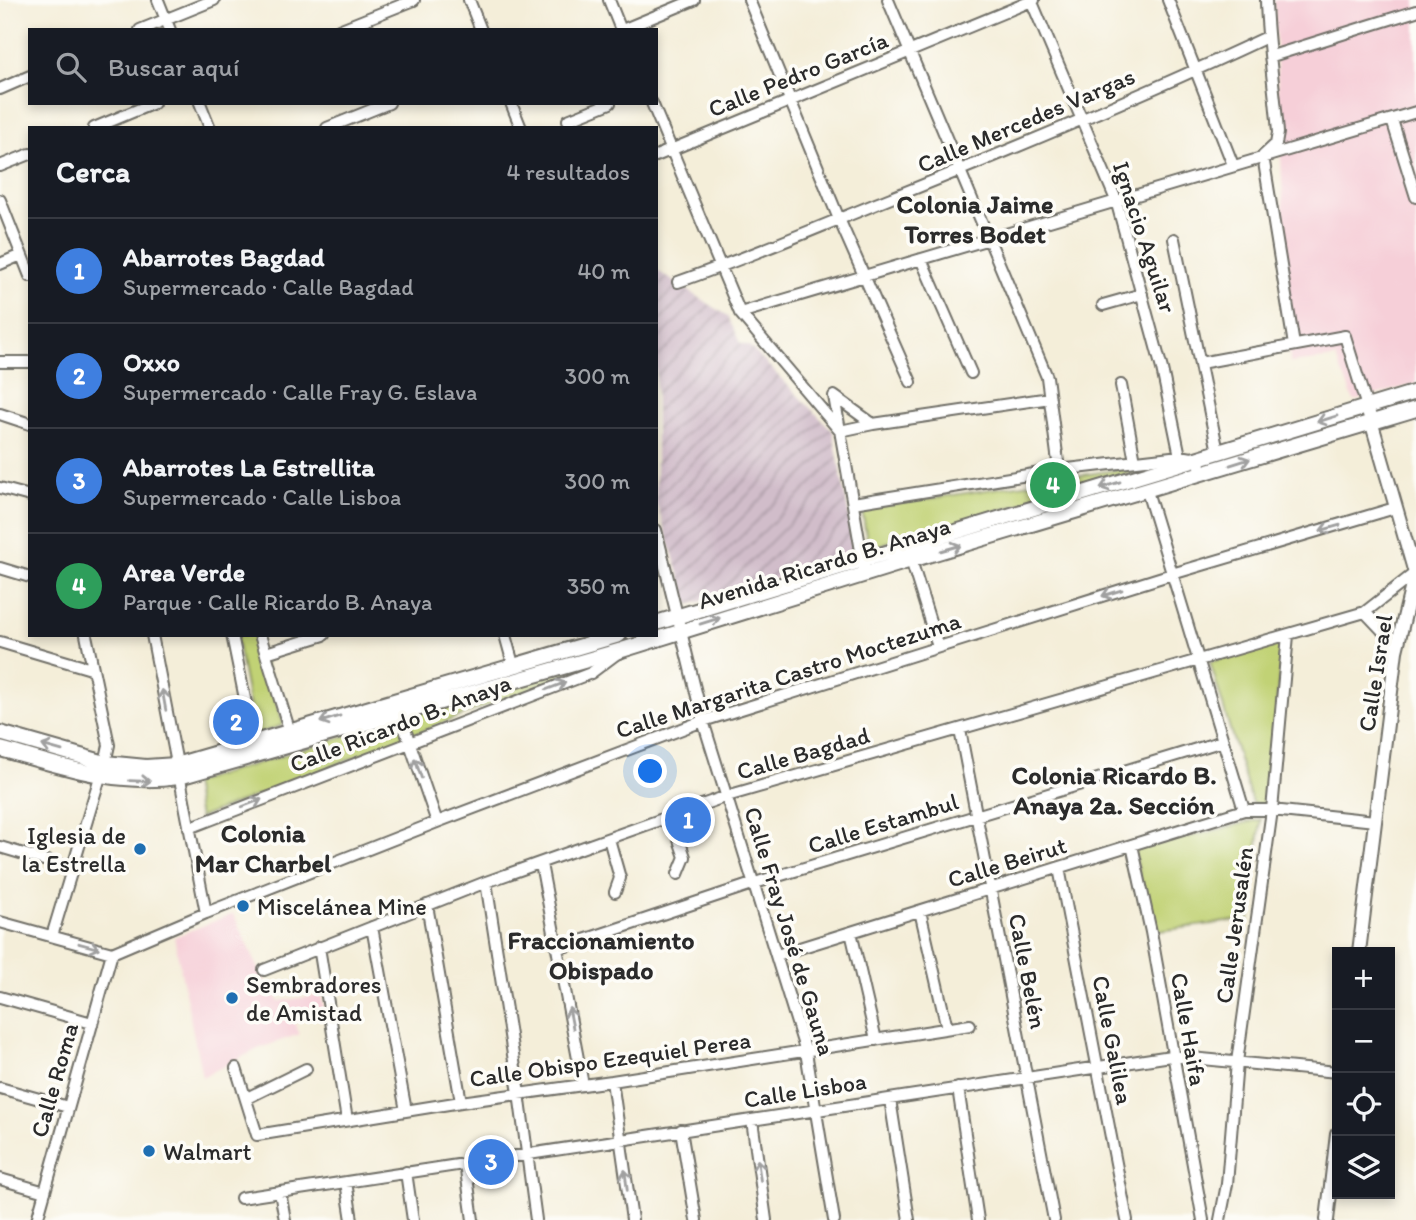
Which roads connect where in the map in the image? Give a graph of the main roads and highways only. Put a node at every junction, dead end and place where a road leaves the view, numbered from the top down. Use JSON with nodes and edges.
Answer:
{"nodes":[{"id":1,"x":1416,"y":392,"type":"edge"},
{"id":2,"x":1416,"y":409,"type":"edge"},
{"id":3,"x":864,"y":567,"type":"junction"},
{"id":4,"x":658,"y":624,"type":"edge"},
{"id":5,"x":679,"y":624,"type":"junction"},
{"id":6,"x":658,"y":631,"type":"edge"},
{"id":7,"x":639,"y":637,"type":"edge"},
{"id":8,"x":620,"y":643,"type":"edge"},
{"id":9,"x":398,"y":706,"type":"junction"},
{"id":10,"x":0,"y":733,"type":"edge"},
{"id":11,"x":0,"y":749,"type":"edge"},
{"id":12,"x":102,"y":770,"type":"junction"},
{"id":13,"x":178,"y":771,"type":"junction"}],
"edges":[{"from":1,"to":3,"type":"main road","name":"Avenida Ricardo B. Anaya","one_way":true},
{"from":3,"to":2,"type":"main road","name":"Avenida Ricardo B. Anaya","one_way":true},
{"from":3,"to":5,"type":"main road","name":"Avenida Ricardo B. Anaya"},
{"from":4,"to":5,"type":"main road","name":"Avenida Ricardo B. Anaya"},
{"from":5,"to":6,"type":"main road","name":"Avenida Ricardo B. Anaya"},
{"from":7,"to":8,"type":"main road","name":"Avenida Ricardo B. Anaya"},
{"from":8,"to":9,"type":"main road","name":"Avenida Ricardo B. Anaya"},
{"from":8,"to":9,"type":"main road","name":"Avenida Ricardo B. Anaya"},
{"from":9,"to":13,"type":"main road","name":"Avenida Ricardo B. Anaya"},
{"from":9,"to":13,"type":"main road","name":"Avenida Ricardo B. Anaya","one_way":true},
{"from":12,"to":10,"type":"main road","name":"Avenida Ricardo B. Anaya","one_way":true},
{"from":11,"to":12,"type":"main road","name":"Avenida Ricardo B. Anaya"},
{"from":12,"to":13,"type":"main road","name":"Avenida Ricardo B. Anaya"}]}
